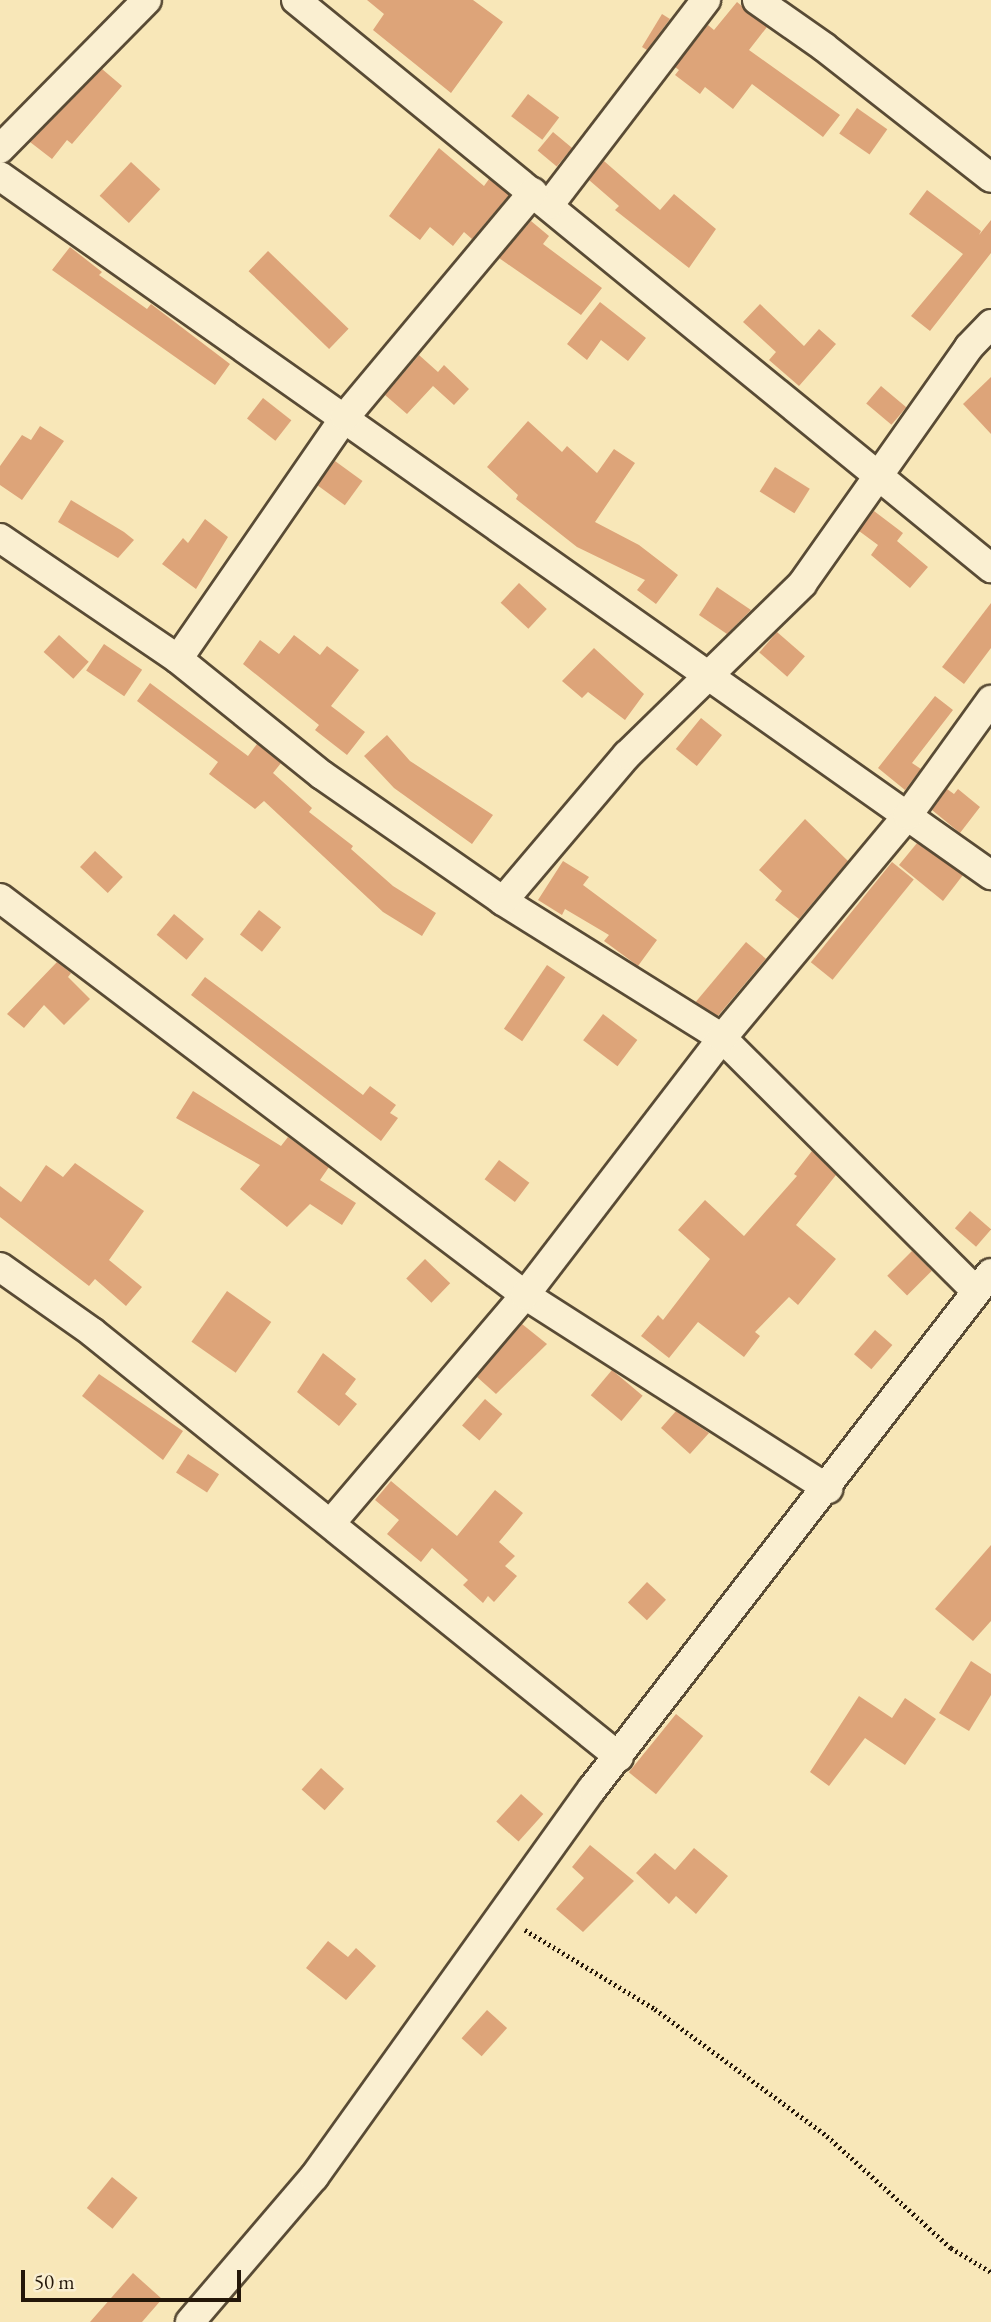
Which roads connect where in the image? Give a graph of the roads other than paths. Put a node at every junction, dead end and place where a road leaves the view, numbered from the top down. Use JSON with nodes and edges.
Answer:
{"nodes":[{"id":1,"x":147,"y":0,"type":"edge"},
{"id":2,"x":296,"y":0,"type":"edge"},
{"id":3,"x":706,"y":0,"type":"edge"},
{"id":4,"x":757,"y":0,"type":"edge"},
{"id":5,"x":0,"y":149,"type":"edge"},
{"id":6,"x":0,"y":176,"type":"edge"},
{"id":7,"x":991,"y":178,"type":"edge"},
{"id":8,"x":541,"y":198,"type":"junction"},
{"id":9,"x":991,"y":324,"type":"edge"},
{"id":10,"x":345,"y":416,"type":"junction"},
{"id":11,"x":878,"y":474,"type":"junction"},
{"id":12,"x":0,"y":538,"type":"edge"},
{"id":13,"x":991,"y":568,"type":"edge"},
{"id":14,"x":178,"y":659,"type":"junction"},
{"id":15,"x":709,"y":678,"type":"junction"},
{"id":16,"x":991,"y":700,"type":"edge"},
{"id":17,"x":908,"y":816,"type":"junction"},
{"id":18,"x":991,"y":875,"type":"edge"},
{"id":19,"x":0,"y":898,"type":"edge"},
{"id":20,"x":503,"y":901,"type":"junction"},
{"id":21,"x":722,"y":1038,"type":"junction"},
{"id":22,"x":0,"y":1267,"type":"edge"},
{"id":23,"x":983,"y":1281,"type":"edge"},
{"id":24,"x":525,"y":1295,"type":"junction"},
{"id":25,"x":828,"y":1489,"type":"junction"},
{"id":26,"x":331,"y":1523,"type":"junction"},
{"id":27,"x":619,"y":1756,"type":"junction"},
{"id":28,"x":190,"y":2322,"type":"edge"}],
"edges":[{"from":1,"to":5,"type":"street"},
{"from":2,"to":8,"type":"street"},
{"from":3,"to":8,"type":"street"},
{"from":4,"to":7,"type":"street"},
{"from":6,"to":10,"type":"street"},
{"from":8,"to":10,"type":"street"},
{"from":8,"to":11,"type":"street"},
{"from":9,"to":11,"type":"street"},
{"from":10,"to":14,"type":"street"},
{"from":10,"to":15,"type":"street"},
{"from":11,"to":13,"type":"street"},
{"from":11,"to":15,"type":"street"},
{"from":12,"to":14,"type":"street"},
{"from":14,"to":20,"type":"street"},
{"from":15,"to":17,"type":"street"},
{"from":15,"to":20,"type":"street"},
{"from":16,"to":17,"type":"street"},
{"from":17,"to":18,"type":"street"},
{"from":17,"to":21,"type":"street"},
{"from":19,"to":24,"type":"street"},
{"from":20,"to":21,"type":"street"},
{"from":21,"to":23,"type":"street"},
{"from":21,"to":24,"type":"street"},
{"from":22,"to":26,"type":"street"},
{"from":23,"to":25,"type":"street"},
{"from":24,"to":25,"type":"street"},
{"from":24,"to":26,"type":"street"},
{"from":25,"to":27,"type":"street"},
{"from":26,"to":27,"type":"street"},
{"from":27,"to":28,"type":"street"}]}
